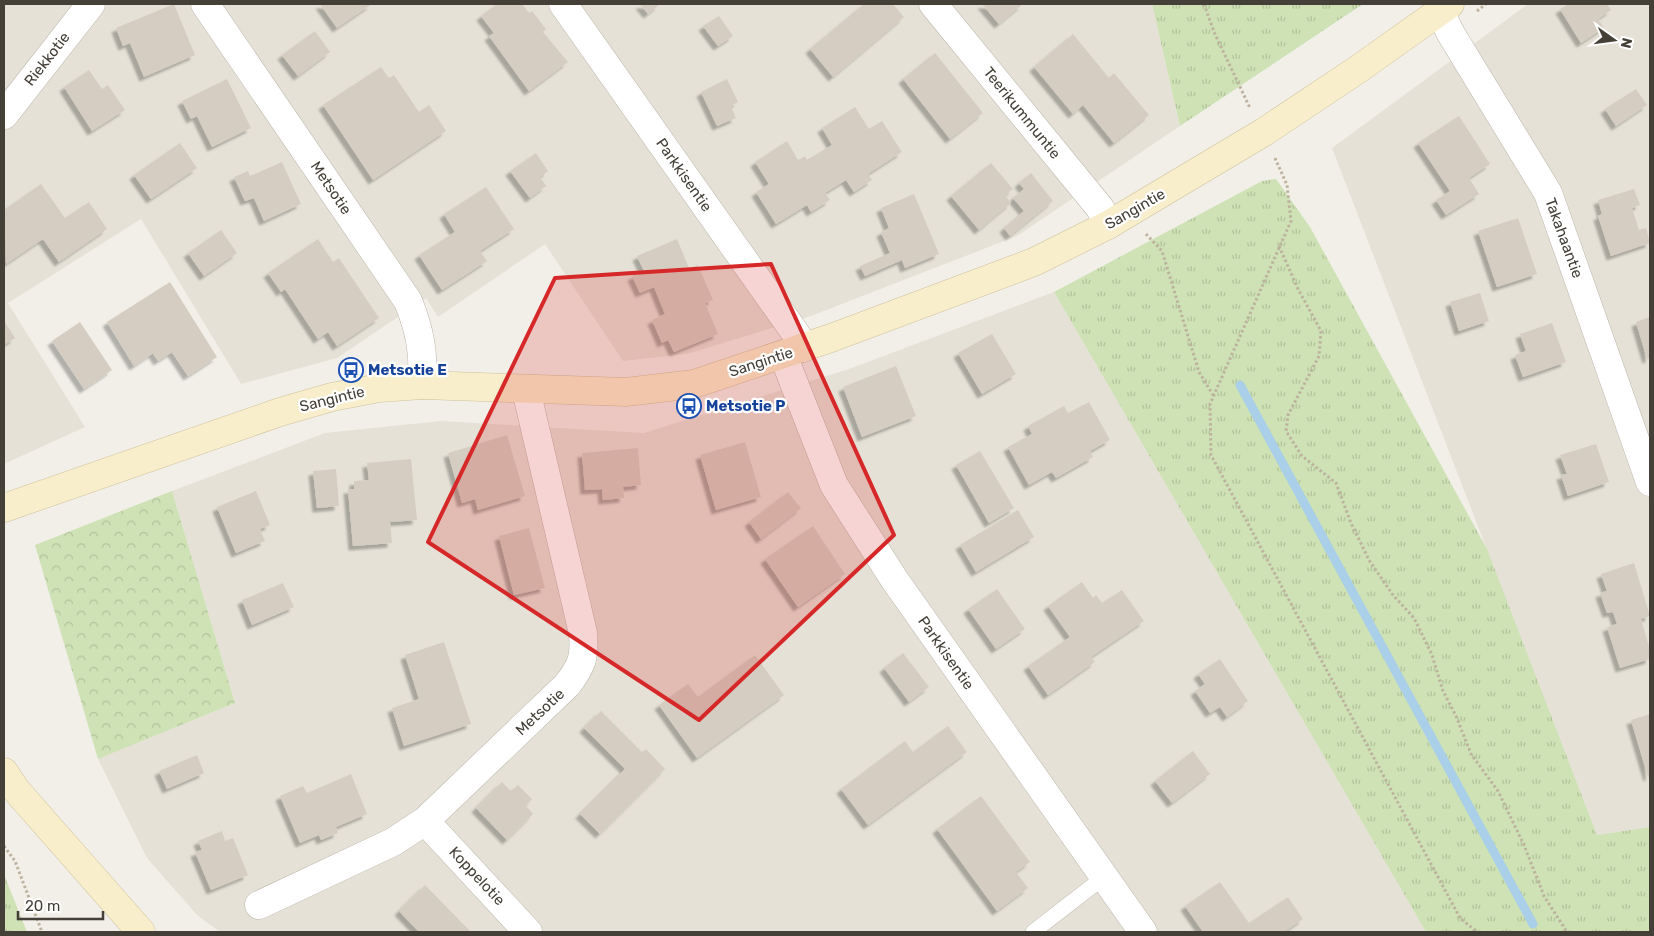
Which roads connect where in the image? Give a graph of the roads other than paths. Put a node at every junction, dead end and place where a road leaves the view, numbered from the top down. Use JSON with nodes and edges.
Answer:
{"nodes":[{"id":1,"x":91,"y":4,"type":"edge"},
{"id":2,"x":205,"y":4,"type":"edge"},
{"id":3,"x":564,"y":4,"type":"edge"},
{"id":4,"x":933,"y":4,"type":"edge"},
{"id":5,"x":1445,"y":8,"type":"edge"},
{"id":6,"x":4,"y":114,"type":"edge"},
{"id":7,"x":1108,"y":225,"type":"junction"},
{"id":8,"x":793,"y":351,"type":"junction"},
{"id":9,"x":422,"y":385,"type":"junction"},
{"id":10,"x":526,"y":390,"type":"junction"},
{"id":11,"x":1650,"y":482,"type":"edge"},
{"id":12,"x":7,"y":507,"type":"edge"},
{"id":13,"x":4,"y":772,"type":"edge"},
{"id":14,"x":425,"y":821,"type":"junction"},
{"id":15,"x":1104,"y":877,"type":"junction"},
{"id":16,"x":259,"y":905,"type":"dead end"},
{"id":17,"x":141,"y":932,"type":"edge"},
{"id":18,"x":528,"y":932,"type":"edge"},
{"id":19,"x":1033,"y":932,"type":"edge"},
{"id":20,"x":1143,"y":932,"type":"edge"}],
"edges":[{"from":1,"to":6,"type":"street","name":"Riekkotie"},
{"from":2,"to":9,"type":"street","name":"Metsotie"},
{"from":3,"to":8,"type":"street","name":"Parkkisentie"},
{"from":4,"to":7,"type":"street","name":"Teerikummuntie"},
{"from":5,"to":7,"type":"street","name":"Sangintie"},
{"from":5,"to":11,"type":"street","name":"Takahaantie"},
{"from":7,"to":8,"type":"street","name":"Sangintie"},
{"from":8,"to":10,"type":"street","name":"Sangintie"},
{"from":8,"to":15,"type":"street","name":"Parkkisentie"},
{"from":9,"to":10,"type":"street","name":"Sangintie"},
{"from":9,"to":12,"type":"street","name":"Sangintie"},
{"from":10,"to":14,"type":"street","name":"Metsotie"},
{"from":13,"to":17,"type":"street"},
{"from":14,"to":16,"type":"street","name":"Metsotie"},
{"from":14,"to":18,"type":"street","name":"Koppelotie"},
{"from":15,"to":19,"type":"lane"},
{"from":15,"to":20,"type":"street","name":"Parkkisentie"}]}
